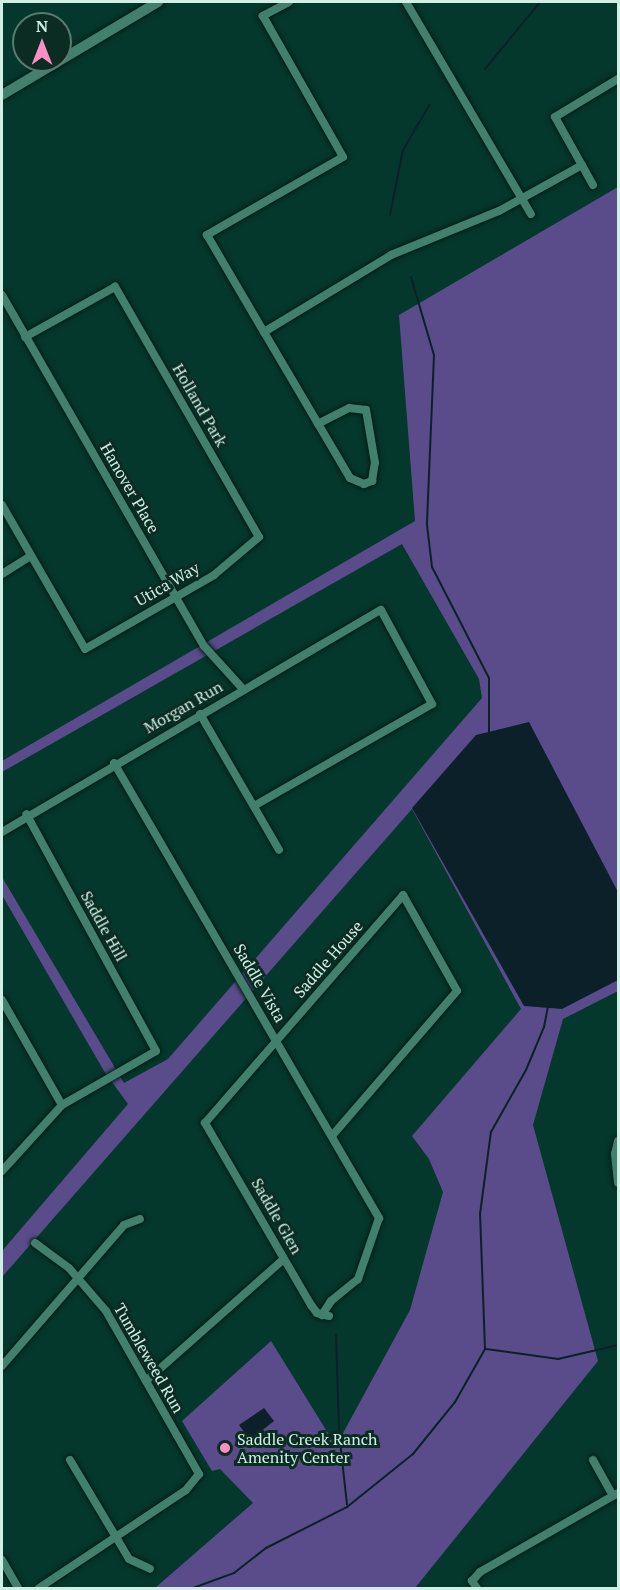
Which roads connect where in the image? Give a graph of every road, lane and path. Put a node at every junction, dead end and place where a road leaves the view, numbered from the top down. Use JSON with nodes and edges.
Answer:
{"nodes":[{"id":1,"x":158,"y":2,"type":"edge"},
{"id":2,"x":289,"y":2,"type":"edge"},
{"id":3,"x":406,"y":2,"type":"edge"},
{"id":4,"x":618,"y":79,"type":"edge"},
{"id":5,"x":2,"y":95,"type":"edge"},
{"id":6,"x":582,"y":165,"type":"junction"},
{"id":7,"x":593,"y":184,"type":"dead end"},
{"id":8,"x":522,"y":199,"type":"junction"},
{"id":9,"x":531,"y":214,"type":"dead end"},
{"id":10,"x":2,"y":295,"type":"edge"},
{"id":11,"x":264,"y":332,"type":"junction"},
{"id":12,"x":25,"y":337,"type":"junction"},
{"id":13,"x":318,"y":424,"type":"junction"},
{"id":14,"x":2,"y":505,"type":"edge"},
{"id":15,"x":259,"y":537,"type":"joint"},
{"id":16,"x":32,"y":556,"type":"junction"},
{"id":17,"x":2,"y":574,"type":"edge"},
{"id":18,"x":176,"y":597,"type":"junction"},
{"id":19,"x":243,"y":689,"type":"junction"},
{"id":20,"x":200,"y":714,"type":"junction"},
{"id":21,"x":114,"y":763,"type":"junction"},
{"id":22,"x":254,"y":806,"type":"junction"},
{"id":23,"x":26,"y":814,"type":"junction"},
{"id":24,"x":2,"y":832,"type":"edge"},
{"id":25,"x":279,"y":850,"type":"dead end"},
{"id":26,"x":2,"y":1000,"type":"edge"},
{"id":27,"x":277,"y":1042,"type":"junction"},
{"id":28,"x":62,"y":1105,"type":"junction"},
{"id":29,"x":205,"y":1123,"type":"joint"},
{"id":30,"x":332,"y":1136,"type":"junction"},
{"id":31,"x":618,"y":1141,"type":"edge"},
{"id":32,"x":2,"y":1171,"type":"edge"},
{"id":33,"x":618,"y":1183,"type":"edge"},
{"id":34,"x":140,"y":1219,"type":"dead end"},
{"id":35,"x":36,"y":1243,"type":"dead end"},
{"id":36,"x":284,"y":1259,"type":"junction"},
{"id":37,"x":77,"y":1278,"type":"junction"},
{"id":38,"x":326,"y":1316,"type":"joint"},
{"id":39,"x":2,"y":1366,"type":"edge"},
{"id":40,"x":146,"y":1381,"type":"junction"},
{"id":41,"x":70,"y":1460,"type":"dead end"},
{"id":42,"x":593,"y":1460,"type":"dead end"},
{"id":43,"x":616,"y":1495,"type":"edge"},
{"id":44,"x":113,"y":1536,"type":"junction"},
{"id":45,"x":2,"y":1560,"type":"edge"},
{"id":46,"x":150,"y":1569,"type":"dead end"},
{"id":47,"x":474,"y":1585,"type":"edge"},
{"id":48,"x":18,"y":1588,"type":"edge"},
{"id":49,"x":39,"y":1588,"type":"edge"}],
"edges":[{"from":1,"to":5,"type":"street"},
{"from":2,"to":11,"type":"street"},
{"from":3,"to":8,"type":"street"},
{"from":4,"to":6,"type":"street"},
{"from":6,"to":7,"type":"street"},
{"from":6,"to":8,"type":"street"},
{"from":8,"to":9,"type":"street"},
{"from":8,"to":11,"type":"street"},
{"from":10,"to":12,"type":"street","name":"Hanover Place"},
{"from":11,"to":13,"type":"street"},
{"from":12,"to":15,"type":"street","name":"Holland Park"},
{"from":12,"to":18,"type":"street","name":"Hanover Place"},
{"from":13,"to":13,"type":"street"},
{"from":14,"to":16,"type":"street"},
{"from":15,"to":18,"type":"street","name":"Utica Way"},
{"from":16,"to":17,"type":"street"},
{"from":16,"to":18,"type":"street","name":"Utica Way"},
{"from":18,"to":19,"type":"street","name":"Hanover Place"},
{"from":19,"to":20,"type":"street","name":"Morgan Run"},
{"from":19,"to":22,"type":"street","name":"Morgan Run"},
{"from":20,"to":21,"type":"street","name":"Morgan Run"},
{"from":20,"to":22,"type":"street"},
{"from":21,"to":23,"type":"street","name":"Morgan Run"},
{"from":21,"to":27,"type":"street","name":"Saddle Vista"},
{"from":22,"to":25,"type":"street"},
{"from":23,"to":24,"type":"street","name":"Morgan Run"},
{"from":23,"to":28,"type":"street","name":"Saddle Hill"},
{"from":26,"to":28,"type":"street"},
{"from":27,"to":29,"type":"street","name":"Saddle House"},
{"from":27,"to":30,"type":"street","name":"Saddle Vista"},
{"from":27,"to":30,"type":"street","name":"Saddle House"},
{"from":28,"to":32,"type":"street"},
{"from":29,"to":36,"type":"street","name":"Saddle Glen"},
{"from":30,"to":38,"type":"street","name":"Saddle Vista"},
{"from":31,"to":33,"type":"street"},
{"from":34,"to":37,"type":"street"},
{"from":35,"to":37,"type":"street","name":"Tumbleweed Run"},
{"from":36,"to":38,"type":"street","name":"Saddle Glen"},
{"from":36,"to":40,"type":"street"},
{"from":37,"to":39,"type":"street"},
{"from":37,"to":40,"type":"street","name":"Tumbleweed Run"},
{"from":40,"to":44,"type":"street","name":"Tumbleweed Run"},
{"from":41,"to":44,"type":"street"},
{"from":42,"to":43,"type":"street"},
{"from":43,"to":47,"type":"street"},
{"from":44,"to":46,"type":"street"},
{"from":44,"to":49,"type":"street"},
{"from":45,"to":48,"type":"street"}]}
